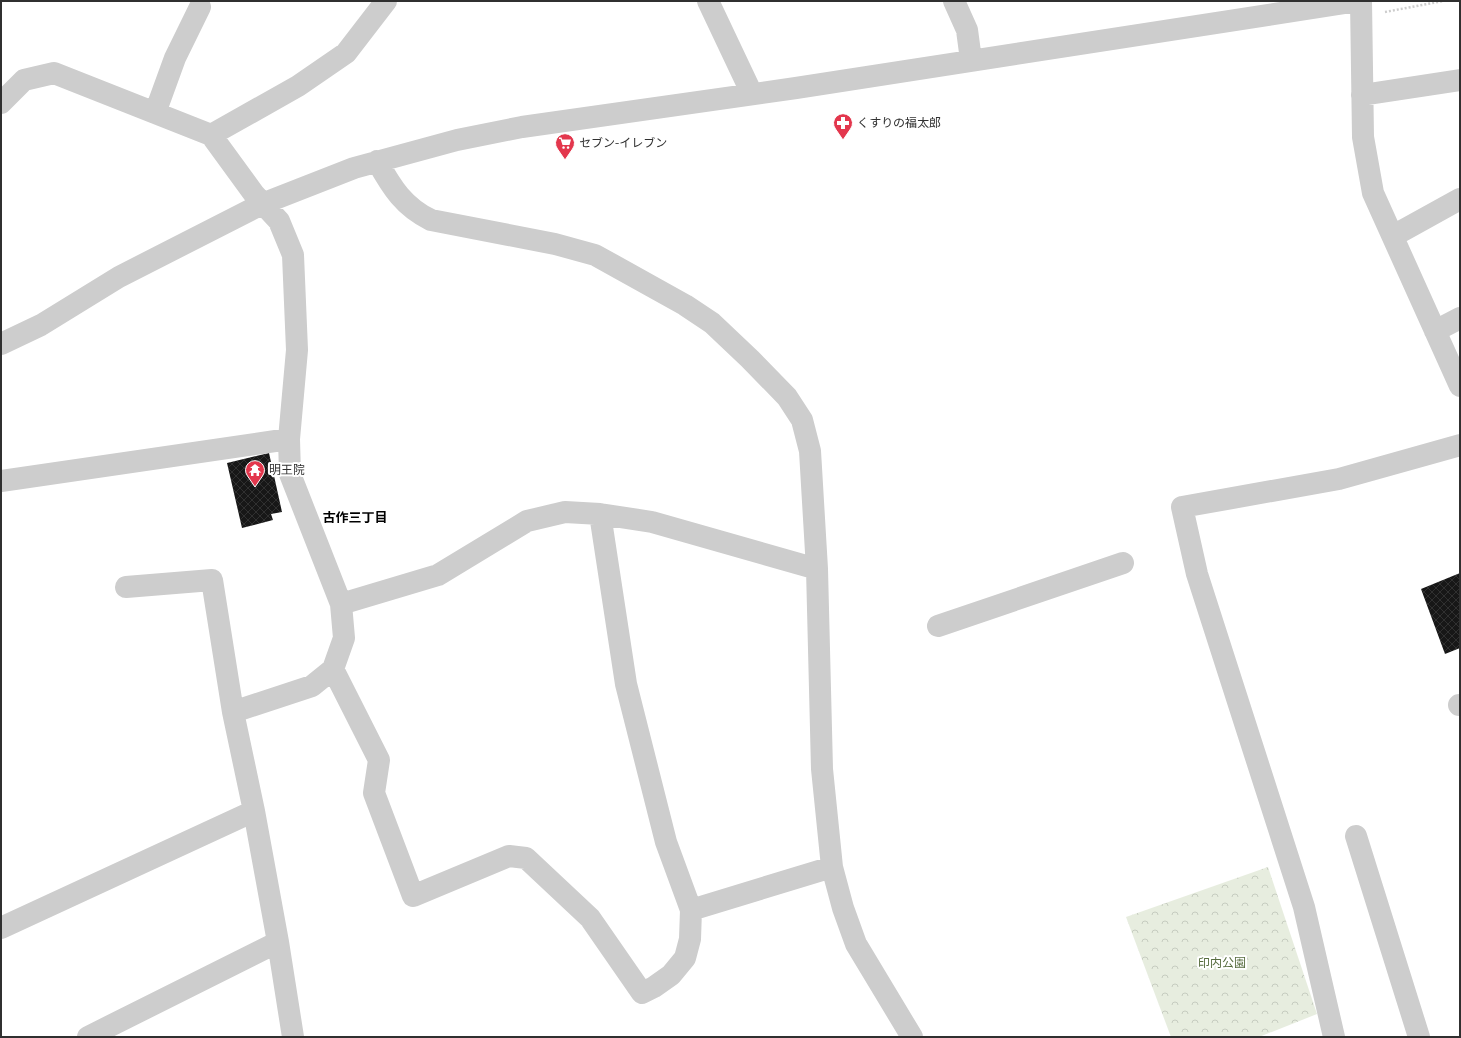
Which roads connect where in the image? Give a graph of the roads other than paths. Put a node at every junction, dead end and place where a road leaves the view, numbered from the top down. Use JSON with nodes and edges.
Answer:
{"nodes":[{"id":1,"x":386,"y":1,"type":"edge"},
{"id":2,"x":708,"y":1,"type":"edge"},
{"id":3,"x":954,"y":1,"type":"edge"},
{"id":4,"x":1360,"y":1,"type":"edge"},
{"id":5,"x":200,"y":7,"type":"dead end"},
{"id":6,"x":971,"y":60,"type":"junction"},
{"id":7,"x":1460,"y":80,"type":"edge"},
{"id":8,"x":752,"y":94,"type":"junction"},
{"id":9,"x":1362,"y":94,"type":"junction"},
{"id":10,"x":1,"y":103,"type":"edge"},
{"id":11,"x":155,"y":113,"type":"junction"},
{"id":12,"x":211,"y":136,"type":"junction"},
{"id":13,"x":377,"y":162,"type":"junction"},
{"id":14,"x":1460,"y":199,"type":"edge"},
{"id":15,"x":262,"y":204,"type":"junction"},
{"id":16,"x":1393,"y":236,"type":"junction"},
{"id":17,"x":1460,"y":318,"type":"edge"},
{"id":18,"x":1436,"y":331,"type":"junction"},
{"id":19,"x":1,"y":344,"type":"edge"},
{"id":20,"x":1460,"y":386,"type":"edge"},
{"id":21,"x":289,"y":439,"type":"junction"},
{"id":22,"x":1460,"y":445,"type":"edge"},
{"id":23,"x":1,"y":481,"type":"edge"},
{"id":24,"x":600,"y":514,"type":"junction"},
{"id":25,"x":1123,"y":563,"type":"dead end"},
{"id":26,"x":817,"y":570,"type":"junction"},
{"id":27,"x":126,"y":587,"type":"dead end"},
{"id":28,"x":341,"y":604,"type":"junction"},
{"id":29,"x":938,"y":626,"type":"dead end"},
{"id":30,"x":333,"y":668,"type":"junction"},
{"id":31,"x":233,"y":712,"type":"junction"},
{"id":32,"x":254,"y":811,"type":"junction"},
{"id":33,"x":1356,"y":836,"type":"dead end"},
{"id":34,"x":832,"y":867,"type":"junction"},
{"id":35,"x":691,"y":910,"type":"junction"},
{"id":36,"x":1,"y":928,"type":"edge"},
{"id":37,"x":278,"y":942,"type":"junction"},
{"id":38,"x":88,"y":1037,"type":"edge"},
{"id":39,"x":293,"y":1037,"type":"edge"},
{"id":40,"x":912,"y":1037,"type":"edge"},
{"id":41,"x":1334,"y":1037,"type":"edge"},
{"id":42,"x":1419,"y":1037,"type":"edge"}],
"edges":[{"from":1,"to":12,"type":"street"},
{"from":2,"to":8,"type":"street"},
{"from":3,"to":6,"type":"street"},
{"from":4,"to":6,"type":"street"},
{"from":4,"to":9,"type":"street"},
{"from":5,"to":11,"type":"street"},
{"from":6,"to":8,"type":"street"},
{"from":7,"to":9,"type":"street"},
{"from":8,"to":13,"type":"street"},
{"from":9,"to":16,"type":"street"},
{"from":10,"to":11,"type":"street"},
{"from":11,"to":12,"type":"street"},
{"from":12,"to":15,"type":"street"},
{"from":13,"to":15,"type":"street"},
{"from":13,"to":26,"type":"street"},
{"from":14,"to":16,"type":"street"},
{"from":15,"to":19,"type":"street"},
{"from":15,"to":21,"type":"street"},
{"from":16,"to":18,"type":"street"},
{"from":17,"to":18,"type":"street"},
{"from":18,"to":20,"type":"street"},
{"from":21,"to":23,"type":"street"},
{"from":21,"to":28,"type":"street"},
{"from":22,"to":41,"type":"street"},
{"from":24,"to":26,"type":"street"},
{"from":24,"to":28,"type":"street"},
{"from":24,"to":35,"type":"street"},
{"from":25,"to":29,"type":"street"},
{"from":26,"to":34,"type":"street"},
{"from":27,"to":31,"type":"street"},
{"from":28,"to":30,"type":"street"},
{"from":30,"to":31,"type":"street"},
{"from":30,"to":35,"type":"street"},
{"from":31,"to":32,"type":"street"},
{"from":32,"to":36,"type":"street"},
{"from":32,"to":37,"type":"street"},
{"from":33,"to":42,"type":"street"},
{"from":34,"to":35,"type":"street"},
{"from":34,"to":40,"type":"street"},
{"from":37,"to":38,"type":"street"},
{"from":37,"to":39,"type":"street"}]}
